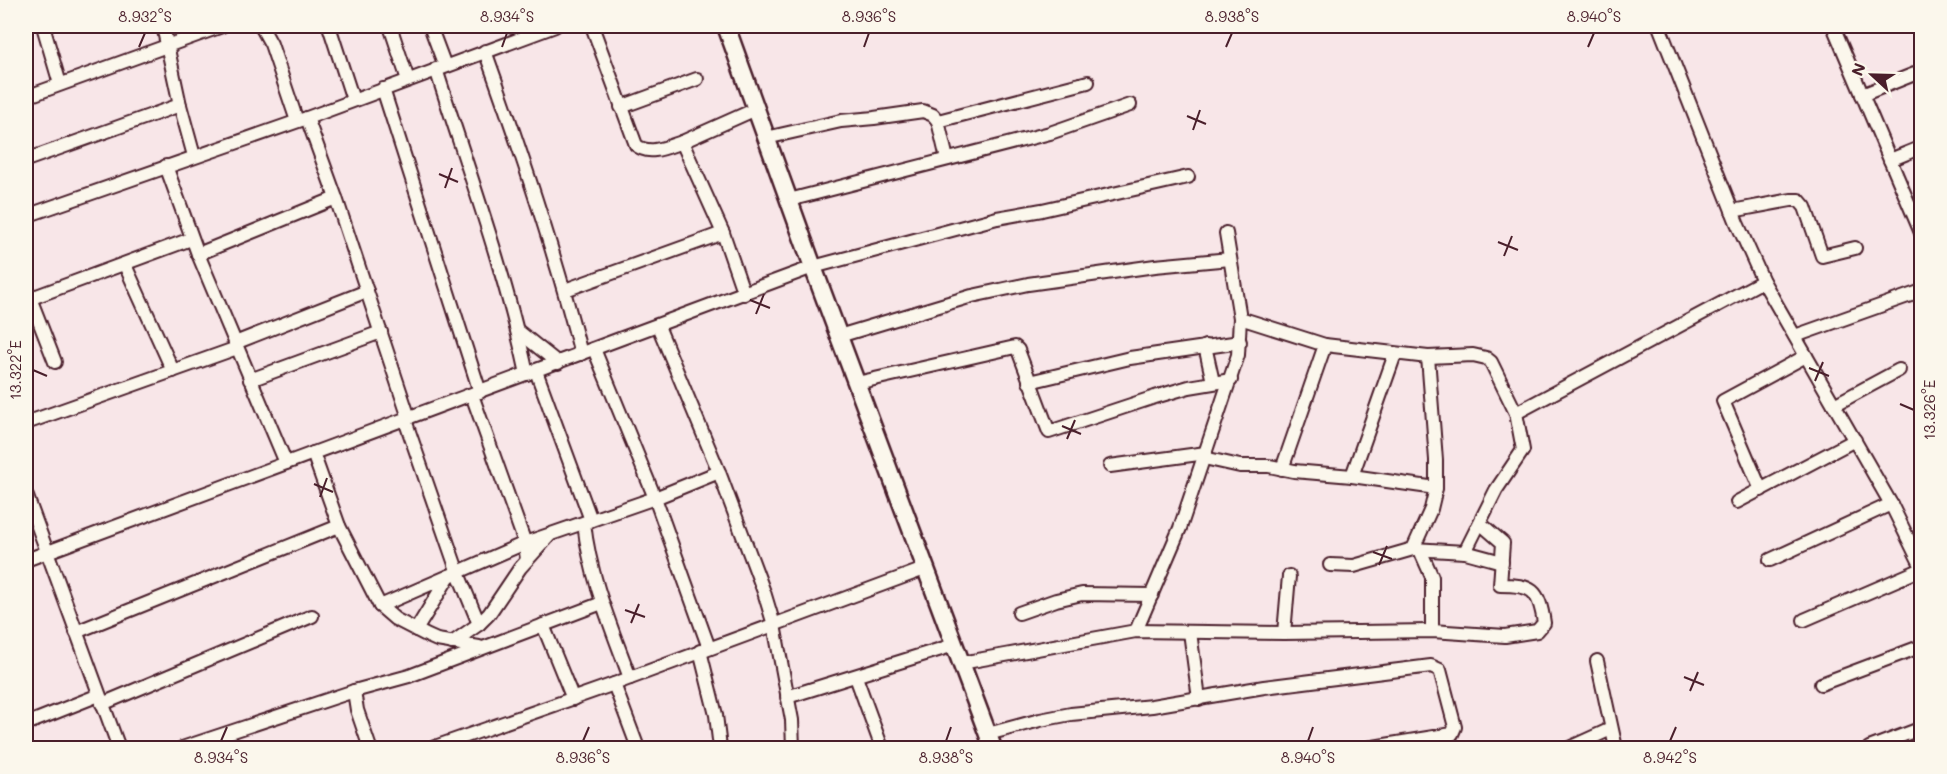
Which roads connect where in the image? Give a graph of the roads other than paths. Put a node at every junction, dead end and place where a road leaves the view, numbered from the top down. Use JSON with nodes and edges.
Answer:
{"nodes":[{"id":1,"x":43,"y":26,"type":"edge"},
{"id":2,"x":163,"y":26,"type":"edge"},
{"id":3,"x":222,"y":26,"type":"edge"},
{"id":4,"x":261,"y":26,"type":"edge"},
{"id":5,"x":329,"y":26,"type":"edge"},
{"id":6,"x":390,"y":26,"type":"edge"},
{"id":7,"x":430,"y":26,"type":"edge"},
{"id":8,"x":592,"y":26,"type":"edge"},
{"id":9,"x":726,"y":26,"type":"edge"},
{"id":10,"x":1659,"y":26,"type":"edge"},
{"id":11,"x":1833,"y":26,"type":"edge"},
{"id":12,"x":548,"y":27,"type":"edge"},
{"id":13,"x":167,"y":45,"type":"junction"},
{"id":14,"x":485,"y":51,"type":"junction"},
{"id":15,"x":440,"y":67,"type":"junction"},
{"id":16,"x":1922,"y":71,"type":"edge"},
{"id":17,"x":697,"y":79,"type":"dead end"},
{"id":18,"x":408,"y":80,"type":"junction"},
{"id":19,"x":1088,"y":82,"type":"dead end"},
{"id":20,"x":60,"y":84,"type":"junction"},
{"id":21,"x":383,"y":89,"type":"junction"},
{"id":22,"x":1862,"y":95,"type":"junction"},
{"id":23,"x":26,"y":98,"type":"edge"},
{"id":24,"x":353,"y":100,"type":"junction"},
{"id":25,"x":180,"y":105,"type":"junction"},
{"id":26,"x":1130,"y":105,"type":"dead end"},
{"id":27,"x":621,"y":107,"type":"junction"},
{"id":28,"x":756,"y":109,"type":"junction"},
{"id":29,"x":302,"y":119,"type":"junction"},
{"id":30,"x":938,"y":121,"type":"junction"},
{"id":31,"x":766,"y":138,"type":"junction"},
{"id":32,"x":682,"y":142,"type":"junction"},
{"id":33,"x":1922,"y":147,"type":"edge"},
{"id":34,"x":194,"y":156,"type":"junction"},
{"id":35,"x":947,"y":159,"type":"junction"},
{"id":36,"x":26,"y":160,"type":"edge"},
{"id":37,"x":1890,"y":160,"type":"junction"},
{"id":38,"x":166,"y":166,"type":"junction"},
{"id":39,"x":1188,"y":177,"type":"dead end"},
{"id":40,"x":336,"y":198,"type":"junction"},
{"id":41,"x":789,"y":200,"type":"junction"},
{"id":42,"x":1917,"y":209,"type":"edge"},
{"id":43,"x":1732,"y":211,"type":"junction"},
{"id":44,"x":26,"y":216,"type":"edge"},
{"id":45,"x":723,"y":233,"type":"junction"},
{"id":46,"x":1226,"y":233,"type":"dead end"},
{"id":47,"x":1922,"y":235,"type":"edge"},
{"id":48,"x":191,"y":239,"type":"junction"},
{"id":49,"x":1855,"y":248,"type":"dead end"},
{"id":50,"x":198,"y":254,"type":"junction"},
{"id":51,"x":1230,"y":259,"type":"junction"},
{"id":52,"x":125,"y":265,"type":"junction"},
{"id":53,"x":813,"y":267,"type":"junction"},
{"id":54,"x":1763,"y":281,"type":"junction"},
{"id":55,"x":565,"y":290,"type":"junction"},
{"id":56,"x":367,"y":291,"type":"junction"},
{"id":57,"x":1922,"y":291,"type":"edge"},
{"id":58,"x":744,"y":294,"type":"junction"},
{"id":59,"x":28,"y":299,"type":"edge"},
{"id":60,"x":1240,"y":318,"type":"junction"},
{"id":61,"x":658,"y":326,"type":"junction"},
{"id":62,"x":518,"y":331,"type":"junction"},
{"id":63,"x":381,"y":332,"type":"junction"},
{"id":64,"x":839,"y":336,"type":"junction"},
{"id":65,"x":1795,"y":336,"type":"junction"},
{"id":66,"x":1240,"y":342,"type":"junction"},
{"id":67,"x":1325,"y":345,"type":"junction"},
{"id":68,"x":236,"y":346,"type":"junction"},
{"id":69,"x":1206,"y":346,"type":"junction"},
{"id":70,"x":594,"y":350,"type":"junction"},
{"id":71,"x":580,"y":354,"type":"junction"},
{"id":72,"x":1395,"y":354,"type":"junction"},
{"id":73,"x":1806,"y":356,"type":"junction"},
{"id":74,"x":1428,"y":357,"type":"junction"},
{"id":75,"x":55,"y":362,"type":"dead end"},
{"id":76,"x":558,"y":363,"type":"junction"},
{"id":77,"x":1899,"y":370,"type":"dead end"},
{"id":78,"x":173,"y":371,"type":"junction"},
{"id":79,"x":532,"y":372,"type":"junction"},
{"id":80,"x":250,"y":380,"type":"junction"},
{"id":81,"x":1231,"y":380,"type":"junction"},
{"id":82,"x":1029,"y":382,"type":"junction"},
{"id":83,"x":1213,"y":382,"type":"junction"},
{"id":84,"x":857,"y":383,"type":"junction"},
{"id":85,"x":476,"y":393,"type":"junction"},
{"id":86,"x":1834,"y":405,"type":"junction"},
{"id":87,"x":1516,"y":413,"type":"junction"},
{"id":88,"x":407,"y":419,"type":"junction"},
{"id":89,"x":26,"y":423,"type":"edge"},
{"id":90,"x":1855,"y":440,"type":"junction"},
{"id":91,"x":314,"y":453,"type":"junction"},
{"id":92,"x":1205,"y":456,"type":"junction"},
{"id":93,"x":286,"y":464,"type":"junction"},
{"id":94,"x":1110,"y":466,"type":"dead end"},
{"id":95,"x":1282,"y":469,"type":"junction"},
{"id":96,"x":719,"y":472,"type":"junction"},
{"id":97,"x":1352,"y":476,"type":"junction"},
{"id":98,"x":1436,"y":488,"type":"junction"},
{"id":99,"x":1761,"y":490,"type":"junction"},
{"id":100,"x":26,"y":494,"type":"edge"},
{"id":101,"x":655,"y":498,"type":"junction"},
{"id":102,"x":1737,"y":502,"type":"dead end"},
{"id":103,"x":1891,"y":504,"type":"junction"},
{"id":104,"x":587,"y":521,"type":"junction"},
{"id":105,"x":1480,"y":523,"type":"junction"},
{"id":106,"x":339,"y":526,"type":"junction"},
{"id":107,"x":552,"y":533,"type":"junction"},
{"id":108,"x":525,"y":543,"type":"junction"},
{"id":109,"x":1417,"y":549,"type":"junction"},
{"id":110,"x":46,"y":552,"type":"junction"},
{"id":111,"x":1465,"y":552,"type":"junction"},
{"id":112,"x":26,"y":560,"type":"edge"},
{"id":113,"x":526,"y":560,"type":"junction"},
{"id":114,"x":1770,"y":560,"type":"dead end"},
{"id":115,"x":1502,"y":562,"type":"junction"},
{"id":116,"x":1330,"y":565,"type":"dead end"},
{"id":117,"x":927,"y":568,"type":"junction"},
{"id":118,"x":1922,"y":568,"type":"edge"},
{"id":119,"x":453,"y":574,"type":"junction"},
{"id":120,"x":1289,"y":576,"type":"dead end"},
{"id":121,"x":1152,"y":595,"type":"junction"},
{"id":122,"x":602,"y":603,"type":"junction"},
{"id":123,"x":380,"y":606,"type":"junction"},
{"id":124,"x":1020,"y":613,"type":"dead end"},
{"id":125,"x":312,"y":616,"type":"dead end"},
{"id":126,"x":1804,"y":620,"type":"dead end"},
{"id":127,"x":479,"y":624,"type":"junction"},
{"id":128,"x":543,"y":625,"type":"junction"},
{"id":129,"x":774,"y":625,"type":"junction"},
{"id":130,"x":416,"y":630,"type":"junction"},
{"id":131,"x":1432,"y":631,"type":"junction"},
{"id":132,"x":76,"y":632,"type":"junction"},
{"id":133,"x":1136,"y":632,"type":"junction"},
{"id":134,"x":1190,"y":632,"type":"junction"},
{"id":135,"x":1284,"y":633,"type":"junction"},
{"id":136,"x":452,"y":643,"type":"junction"},
{"id":137,"x":954,"y":645,"type":"junction"},
{"id":138,"x":1922,"y":646,"type":"edge"},
{"id":139,"x":480,"y":648,"type":"junction"},
{"id":140,"x":705,"y":649,"type":"junction"},
{"id":141,"x":1597,"y":661,"type":"dead end"},
{"id":142,"x":961,"y":663,"type":"junction"},
{"id":143,"x":856,"y":676,"type":"junction"},
{"id":144,"x":630,"y":678,"type":"junction"},
{"id":145,"x":614,"y":684,"type":"junction"},
{"id":146,"x":1821,"y":684,"type":"dead end"},
{"id":147,"x":354,"y":691,"type":"junction"},
{"id":148,"x":787,"y":697,"type":"junction"},
{"id":149,"x":573,"y":699,"type":"junction"},
{"id":150,"x":1199,"y":699,"type":"junction"},
{"id":151,"x":101,"y":700,"type":"junction"},
{"id":152,"x":26,"y":724,"type":"edge"},
{"id":153,"x":1922,"y":728,"type":"edge"},
{"id":154,"x":1611,"y":729,"type":"junction"},
{"id":155,"x":991,"y":741,"type":"edge"},
{"id":156,"x":119,"y":748,"type":"edge"},
{"id":157,"x":182,"y":748,"type":"edge"},
{"id":158,"x":370,"y":748,"type":"edge"},
{"id":159,"x":432,"y":748,"type":"edge"},
{"id":160,"x":638,"y":748,"type":"edge"},
{"id":161,"x":720,"y":748,"type":"edge"},
{"id":162,"x":793,"y":748,"type":"edge"},
{"id":163,"x":882,"y":748,"type":"edge"},
{"id":164,"x":1367,"y":748,"type":"edge"},
{"id":165,"x":1569,"y":748,"type":"edge"},
{"id":166,"x":1616,"y":748,"type":"edge"},
{"id":167,"x":1869,"y":748,"type":"edge"}],
"edges":[{"from":1,"to":20,"type":"street"},
{"from":2,"to":13,"type":"street"},
{"from":3,"to":13,"type":"street"},
{"from":4,"to":29,"type":"street"},
{"from":5,"to":24,"type":"street"},
{"from":6,"to":18,"type":"street"},
{"from":7,"to":15,"type":"street"},
{"from":8,"to":27,"type":"street"},
{"from":9,"to":28,"type":"street"},
{"from":10,"to":43,"type":"street"},
{"from":11,"to":22,"type":"street"},
{"from":12,"to":14,"type":"street"},
{"from":13,"to":20,"type":"street"},
{"from":13,"to":25,"type":"street"},
{"from":14,"to":15,"type":"street"},
{"from":14,"to":55,"type":"street"},
{"from":15,"to":18,"type":"street"},
{"from":15,"to":62,"type":"street"},
{"from":16,"to":22,"type":"street"},
{"from":17,"to":27,"type":"street"},
{"from":18,"to":21,"type":"street"},
{"from":19,"to":30,"type":"street"},
{"from":20,"to":23,"type":"street"},
{"from":21,"to":24,"type":"street"},
{"from":21,"to":85,"type":"street"},
{"from":22,"to":37,"type":"street"},
{"from":24,"to":29,"type":"street"},
{"from":25,"to":34,"type":"street"},
{"from":25,"to":36,"type":"street"},
{"from":26,"to":35,"type":"street"},
{"from":27,"to":32,"type":"street"},
{"from":28,"to":31,"type":"street"},
{"from":28,"to":32,"type":"street"},
{"from":29,"to":34,"type":"street"},
{"from":29,"to":40,"type":"street"},
{"from":30,"to":31,"type":"street"},
{"from":30,"to":35,"type":"street"},
{"from":31,"to":41,"type":"street"},
{"from":32,"to":45,"type":"street"},
{"from":33,"to":37,"type":"street"},
{"from":34,"to":38,"type":"street"},
{"from":35,"to":41,"type":"street"},
{"from":37,"to":42,"type":"street"},
{"from":38,"to":44,"type":"street"},
{"from":38,"to":48,"type":"street"},
{"from":39,"to":53,"type":"street"},
{"from":40,"to":50,"type":"street"},
{"from":40,"to":56,"type":"street"},
{"from":41,"to":53,"type":"street"},
{"from":42,"to":47,"type":"street"},
{"from":43,"to":49,"type":"street"},
{"from":43,"to":54,"type":"street"},
{"from":45,"to":55,"type":"street"},
{"from":45,"to":58,"type":"street"},
{"from":46,"to":51,"type":"street"},
{"from":48,"to":50,"type":"street"},
{"from":48,"to":52,"type":"street"},
{"from":50,"to":68,"type":"street"},
{"from":51,"to":60,"type":"street"},
{"from":51,"to":64,"type":"street"},
{"from":52,"to":59,"type":"street"},
{"from":52,"to":78,"type":"street"},
{"from":53,"to":58,"type":"street"},
{"from":53,"to":64,"type":"street"},
{"from":54,"to":65,"type":"street"},
{"from":54,"to":87,"type":"street"},
{"from":55,"to":71,"type":"street"},
{"from":56,"to":63,"type":"street"},
{"from":56,"to":68,"type":"street"},
{"from":57,"to":65,"type":"street"},
{"from":58,"to":61,"type":"street"},
{"from":59,"to":75,"type":"street"},
{"from":60,"to":66,"type":"street"},
{"from":60,"to":67,"type":"street"},
{"from":61,"to":70,"type":"street"},
{"from":61,"to":96,"type":"street"},
{"from":62,"to":76,"type":"street"},
{"from":62,"to":79,"type":"street"},
{"from":63,"to":80,"type":"street"},
{"from":63,"to":88,"type":"street"},
{"from":64,"to":84,"type":"street"},
{"from":65,"to":73,"type":"street"},
{"from":66,"to":69,"type":"street"},
{"from":66,"to":81,"type":"street"},
{"from":67,"to":72,"type":"street"},
{"from":67,"to":95,"type":"street"},
{"from":68,"to":78,"type":"street"},
{"from":68,"to":80,"type":"street"},
{"from":69,"to":82,"type":"street"},
{"from":69,"to":83,"type":"street"},
{"from":70,"to":71,"type":"street"},
{"from":70,"to":101,"type":"street"},
{"from":71,"to":76,"type":"street"},
{"from":72,"to":74,"type":"street"},
{"from":72,"to":97,"type":"street"},
{"from":73,"to":86,"type":"street"},
{"from":73,"to":99,"type":"street"},
{"from":74,"to":87,"type":"street"},
{"from":74,"to":98,"type":"street"},
{"from":76,"to":79,"type":"street"},
{"from":77,"to":86,"type":"street"},
{"from":78,"to":89,"type":"street"},
{"from":79,"to":85,"type":"street"},
{"from":79,"to":104,"type":"street"},
{"from":80,"to":93,"type":"street"},
{"from":81,"to":83,"type":"street"},
{"from":81,"to":92,"type":"street"},
{"from":82,"to":83,"type":"street"},
{"from":82,"to":84,"type":"street"},
{"from":84,"to":117,"type":"street"},
{"from":85,"to":88,"type":"street"},
{"from":85,"to":108,"type":"street"},
{"from":86,"to":90,"type":"street"},
{"from":87,"to":105,"type":"street"},
{"from":88,"to":91,"type":"street"},
{"from":88,"to":119,"type":"street"},
{"from":90,"to":99,"type":"street"},
{"from":90,"to":103,"type":"street"},
{"from":91,"to":93,"type":"street"},
{"from":91,"to":106,"type":"street"},
{"from":92,"to":94,"type":"street"},
{"from":92,"to":95,"type":"street"},
{"from":92,"to":121,"type":"street"},
{"from":93,"to":110,"type":"street"},
{"from":95,"to":97,"type":"street"},
{"from":96,"to":101,"type":"street"},
{"from":96,"to":129,"type":"street"},
{"from":97,"to":98,"type":"street"},
{"from":98,"to":109,"type":"street"},
{"from":99,"to":102,"type":"street"},
{"from":100,"to":110,"type":"street"},
{"from":101,"to":104,"type":"street"},
{"from":101,"to":140,"type":"street"},
{"from":103,"to":114,"type":"street"},
{"from":103,"to":118,"type":"street"},
{"from":104,"to":107,"type":"street"},
{"from":104,"to":122,"type":"street"},
{"from":105,"to":111,"type":"street"},
{"from":105,"to":115,"type":"street"},
{"from":106,"to":123,"type":"street"},
{"from":106,"to":132,"type":"street"},
{"from":107,"to":108,"type":"street"},
{"from":107,"to":113,"type":"street"},
{"from":108,"to":113,"type":"street"},
{"from":108,"to":119,"type":"street"},
{"from":109,"to":111,"type":"street"},
{"from":109,"to":116,"type":"street"},
{"from":109,"to":131,"type":"street"},
{"from":110,"to":112,"type":"street"},
{"from":110,"to":132,"type":"street"},
{"from":111,"to":115,"type":"street"},
{"from":113,"to":127,"type":"street"},
{"from":115,"to":131,"type":"street"},
{"from":117,"to":129,"type":"street"},
{"from":117,"to":137,"type":"street"},
{"from":118,"to":126,"type":"street"},
{"from":119,"to":123,"type":"street"},
{"from":119,"to":127,"type":"street"},
{"from":119,"to":130,"type":"street"},
{"from":120,"to":135,"type":"street"},
{"from":121,"to":124,"type":"street"},
{"from":121,"to":133,"type":"street"},
{"from":122,"to":128,"type":"street"},
{"from":122,"to":144,"type":"street"},
{"from":123,"to":130,"type":"street"},
{"from":125,"to":151,"type":"street"},
{"from":127,"to":136,"type":"street"},
{"from":128,"to":139,"type":"street"},
{"from":128,"to":149,"type":"street"},
{"from":129,"to":140,"type":"street"},
{"from":129,"to":148,"type":"street"},
{"from":130,"to":136,"type":"street"},
{"from":131,"to":135,"type":"street"},
{"from":132,"to":151,"type":"street"},
{"from":133,"to":134,"type":"street"},
{"from":133,"to":142,"type":"street"},
{"from":134,"to":135,"type":"street"},
{"from":134,"to":150,"type":"street"},
{"from":136,"to":139,"type":"street"},
{"from":137,"to":142,"type":"street"},
{"from":137,"to":143,"type":"street"},
{"from":138,"to":146,"type":"street"},
{"from":139,"to":147,"type":"street"},
{"from":140,"to":144,"type":"street"},
{"from":140,"to":161,"type":"street"},
{"from":141,"to":154,"type":"street"},
{"from":142,"to":155,"type":"street"},
{"from":143,"to":148,"type":"street"},
{"from":143,"to":163,"type":"street"},
{"from":144,"to":145,"type":"street"},
{"from":145,"to":149,"type":"street"},
{"from":145,"to":160,"type":"street"},
{"from":147,"to":157,"type":"street"},
{"from":147,"to":158,"type":"street"},
{"from":148,"to":162,"type":"street"},
{"from":149,"to":159,"type":"street"},
{"from":150,"to":155,"type":"street"},
{"from":150,"to":164,"type":"street"},
{"from":151,"to":152,"type":"street"},
{"from":151,"to":156,"type":"street"},
{"from":153,"to":167,"type":"street"},
{"from":154,"to":165,"type":"street"},
{"from":154,"to":166,"type":"street"}]}
